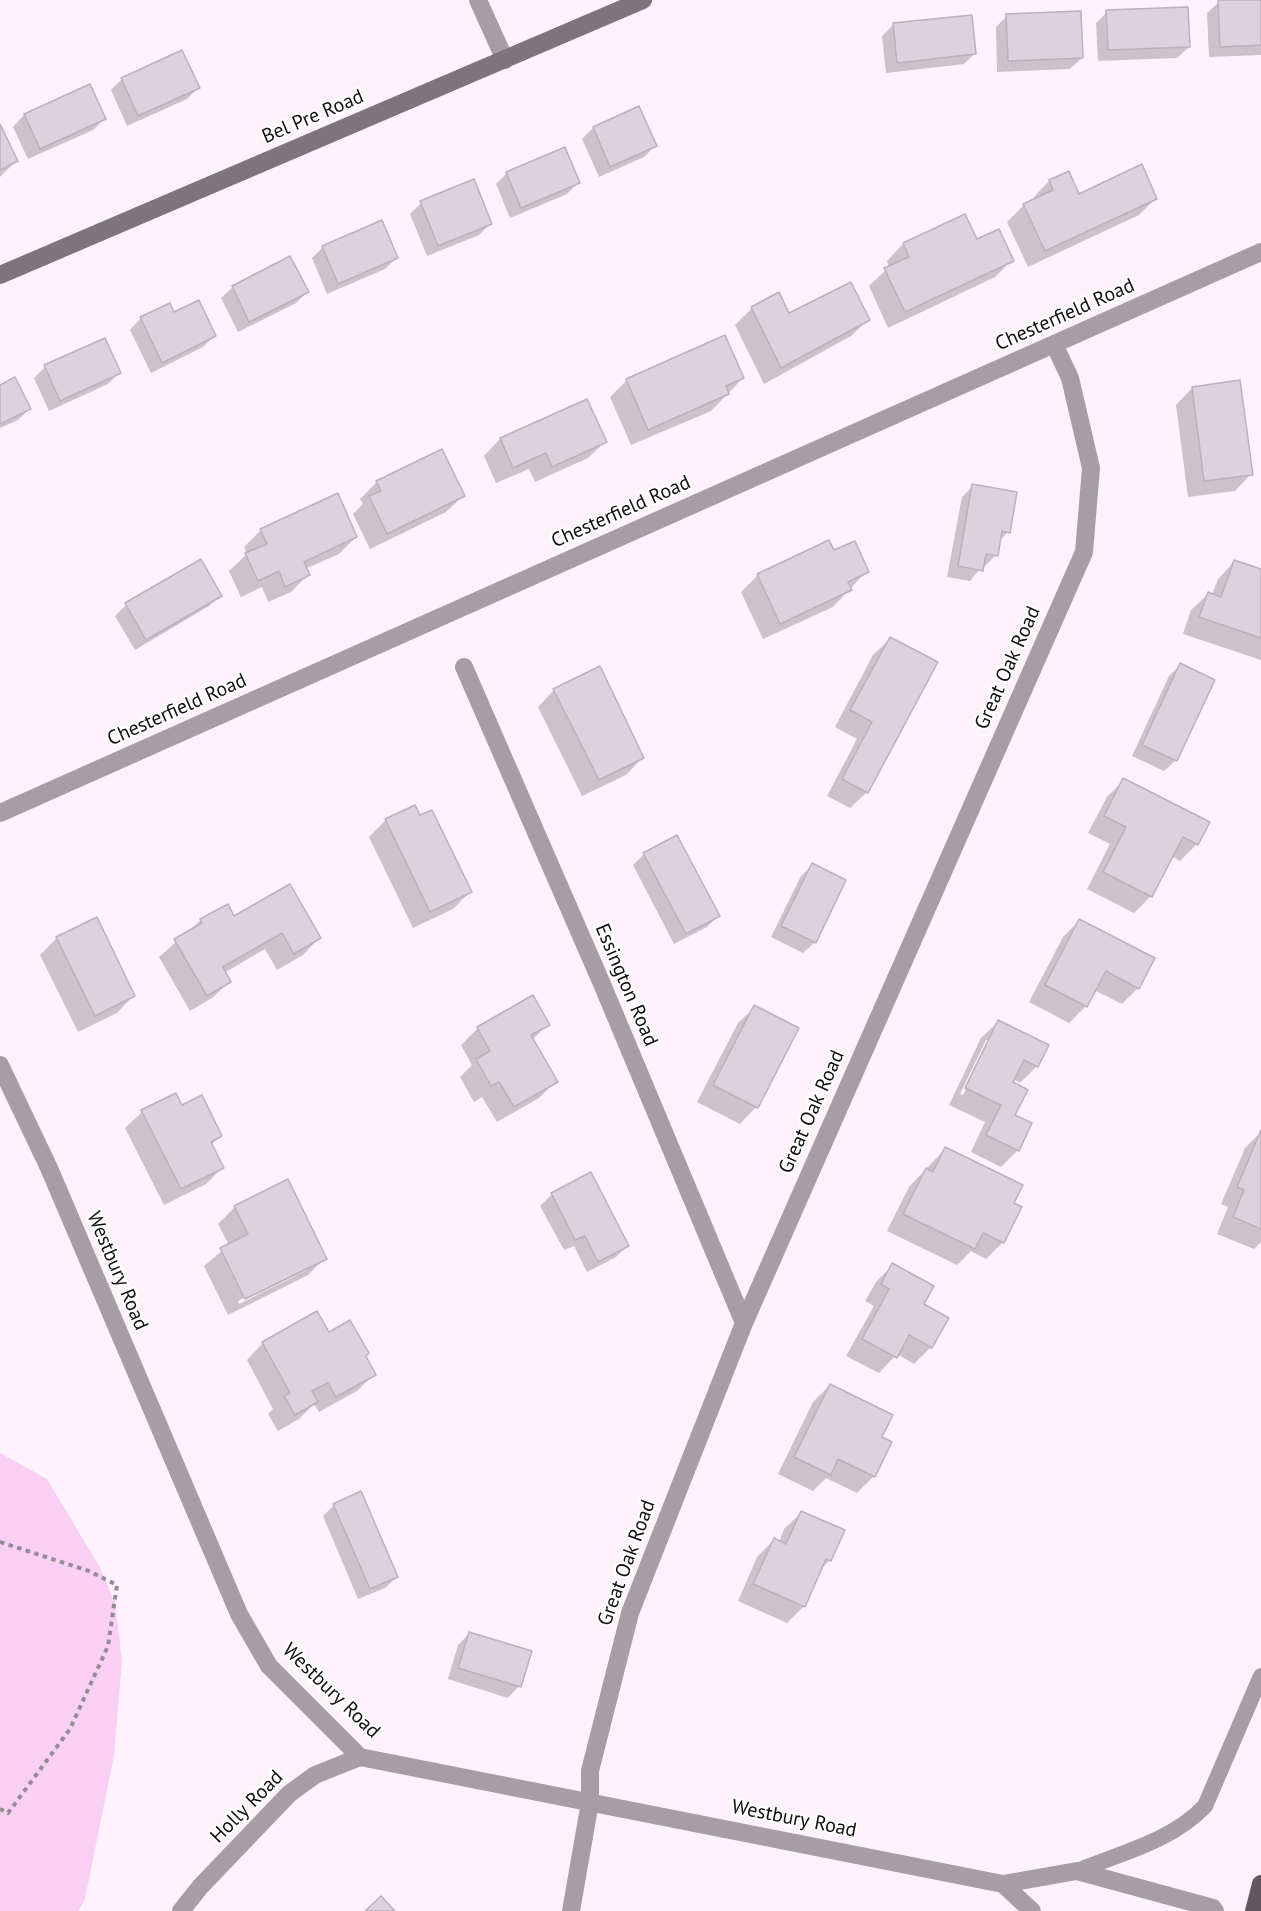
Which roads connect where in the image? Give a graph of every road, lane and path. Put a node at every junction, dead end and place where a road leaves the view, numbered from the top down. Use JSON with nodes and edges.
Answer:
{"nodes":[{"id":1,"x":478,"y":0,"type":"edge"},
{"id":2,"x":643,"y":0,"type":"edge"},
{"id":3,"x":505,"y":60,"type":"junction"},
{"id":4,"x":1261,"y":252,"type":"edge"},
{"id":5,"x":0,"y":275,"type":"edge"},
{"id":6,"x":1054,"y":344,"type":"junction"},
{"id":7,"x":464,"y":667,"type":"dead end"},
{"id":8,"x":0,"y":813,"type":"edge"},
{"id":9,"x":0,"y":1065,"type":"edge"},
{"id":10,"x":744,"y":1323,"type":"junction"},
{"id":11,"x":0,"y":1542,"type":"edge"},
{"id":12,"x":1261,"y":1676,"type":"edge"},
{"id":13,"x":360,"y":1757,"type":"junction"},
{"id":14,"x":590,"y":1802,"type":"junction"},
{"id":15,"x":0,"y":1809,"type":"edge"},
{"id":16,"x":1077,"y":1870,"type":"junction"},
{"id":17,"x":1003,"y":1884,"type":"junction"},
{"id":18,"x":1261,"y":1884,"type":"edge"},
{"id":19,"x":181,"y":1911,"type":"edge"},
{"id":20,"x":570,"y":1911,"type":"edge"},
{"id":21,"x":1032,"y":1911,"type":"edge"},
{"id":22,"x":1215,"y":1911,"type":"edge"},
{"id":23,"x":1254,"y":1911,"type":"edge"}],
"edges":[{"from":1,"to":3,"type":"street"},
{"from":2,"to":3,"type":"main road","name":"Bel Pre Road"},
{"from":3,"to":5,"type":"main road","name":"Bel Pre Road"},
{"from":4,"to":6,"type":"street","name":"Chesterfield Road"},
{"from":6,"to":8,"type":"street","name":"Chesterfield Road"},
{"from":6,"to":10,"type":"street","name":"Great Oak Road"},
{"from":7,"to":10,"type":"street","name":"Essington Road"},
{"from":9,"to":13,"type":"street","name":"Westbury Road"},
{"from":10,"to":14,"type":"street","name":"Great Oak Road"},
{"from":11,"to":15,"type":"path"},
{"from":12,"to":16,"type":"lane"},
{"from":13,"to":14,"type":"street","name":"Westbury Road"},
{"from":13,"to":19,"type":"street","name":"Holly Road"},
{"from":14,"to":17,"type":"street","name":"Westbury Road"},
{"from":14,"to":20,"type":"street","name":"Great Oak Road"},
{"from":16,"to":17,"type":"street","name":"Westbury Road"},
{"from":16,"to":22,"type":"street","name":"Westbury Road"},
{"from":17,"to":21,"type":"street"},
{"from":18,"to":23,"type":"main road"}]}
